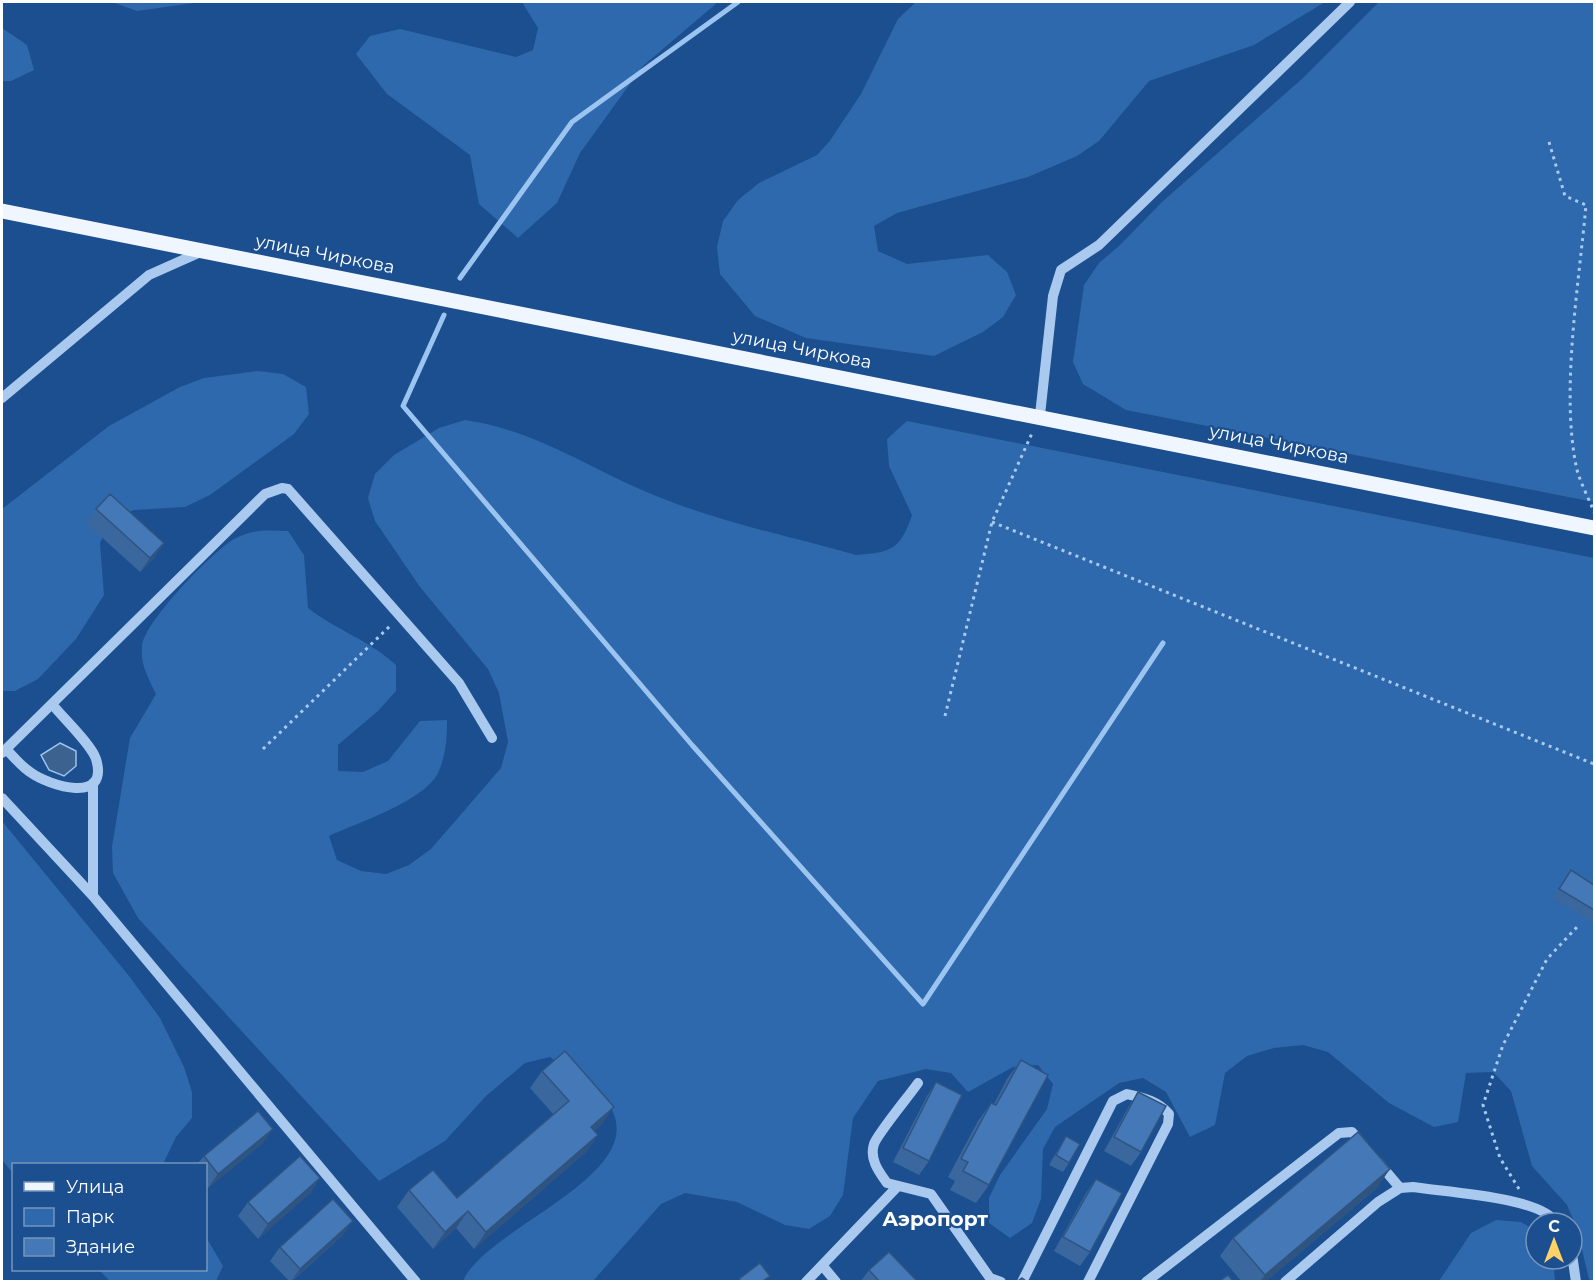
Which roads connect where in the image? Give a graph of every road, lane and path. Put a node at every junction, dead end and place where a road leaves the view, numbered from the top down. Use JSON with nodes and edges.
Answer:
{"nodes":[{"id":1,"x":1350,"y":2,"type":"edge"},
{"id":2,"x":1549,"y":142,"type":"dead end"},
{"id":3,"x":2,"y":211,"type":"edge"},
{"id":4,"x":204,"y":251,"type":"junction"},
{"id":5,"x":2,"y":398,"type":"edge"},
{"id":6,"x":1040,"y":416,"type":"junction"},
{"id":7,"x":1594,"y":512,"type":"edge"},
{"id":8,"x":992,"y":522,"type":"junction"},
{"id":9,"x":1594,"y":528,"type":"edge"},
{"id":10,"x":401,"y":616,"type":"junction"},
{"id":11,"x":52,"y":704,"type":"junction"},
{"id":12,"x":945,"y":716,"type":"dead end"},
{"id":13,"x":492,"y":738,"type":"dead end"},
{"id":14,"x":263,"y":748,"type":"dead end"},
{"id":15,"x":4,"y":751,"type":"edge"},
{"id":16,"x":1594,"y":764,"type":"edge"},
{"id":17,"x":93,"y":783,"type":"junction"},
{"id":18,"x":2,"y":798,"type":"edge"},
{"id":19,"x":93,"y":896,"type":"junction"},
{"id":20,"x":1577,"y":927,"type":"dead end"},
{"id":21,"x":918,"y":1083,"type":"dead end"},
{"id":22,"x":897,"y":1187,"type":"junction"},
{"id":23,"x":1400,"y":1188,"type":"junction"},
{"id":24,"x":1543,"y":1210,"type":"joint"},
{"id":25,"x":822,"y":1265,"type":"junction"},
{"id":26,"x":992,"y":1280,"type":"edge"},
{"id":27,"x":416,"y":1281,"type":"edge"},
{"id":28,"x":806,"y":1281,"type":"edge"},
{"id":29,"x":836,"y":1281,"type":"edge"},
{"id":30,"x":1022,"y":1281,"type":"edge"},
{"id":31,"x":1088,"y":1281,"type":"edge"},
{"id":32,"x":1146,"y":1281,"type":"edge"},
{"id":33,"x":1286,"y":1281,"type":"edge"}],
"edges":[{"from":1,"to":6,"type":"street"},
{"from":2,"to":7,"type":"path"},
{"from":3,"to":4,"type":"main road","name":"улица Чиркова"},
{"from":4,"to":5,"type":"street"},
{"from":4,"to":6,"type":"main road","name":"улица Чиркова"},
{"from":6,"to":8,"type":"path"},
{"from":6,"to":9,"type":"main road","name":"улица Чиркова"},
{"from":8,"to":12,"type":"path"},
{"from":8,"to":16,"type":"path"},
{"from":10,"to":11,"type":"street"},
{"from":10,"to":13,"type":"street"},
{"from":10,"to":14,"type":"path"},
{"from":11,"to":15,"type":"street"},
{"from":11,"to":17,"type":"street"},
{"from":15,"to":17,"type":"street"},
{"from":17,"to":19,"type":"street"},
{"from":18,"to":19,"type":"street"},
{"from":19,"to":27,"type":"street"},
{"from":20,"to":24,"type":"path"},
{"from":21,"to":22,"type":"street"},
{"from":22,"to":25,"type":"street"},
{"from":22,"to":26,"type":"street"},
{"from":23,"to":24,"type":"street"},
{"from":23,"to":32,"type":"street"},
{"from":23,"to":33,"type":"street"},
{"from":25,"to":28,"type":"street"},
{"from":25,"to":29,"type":"street"},
{"from":30,"to":31,"type":"street"}]}
